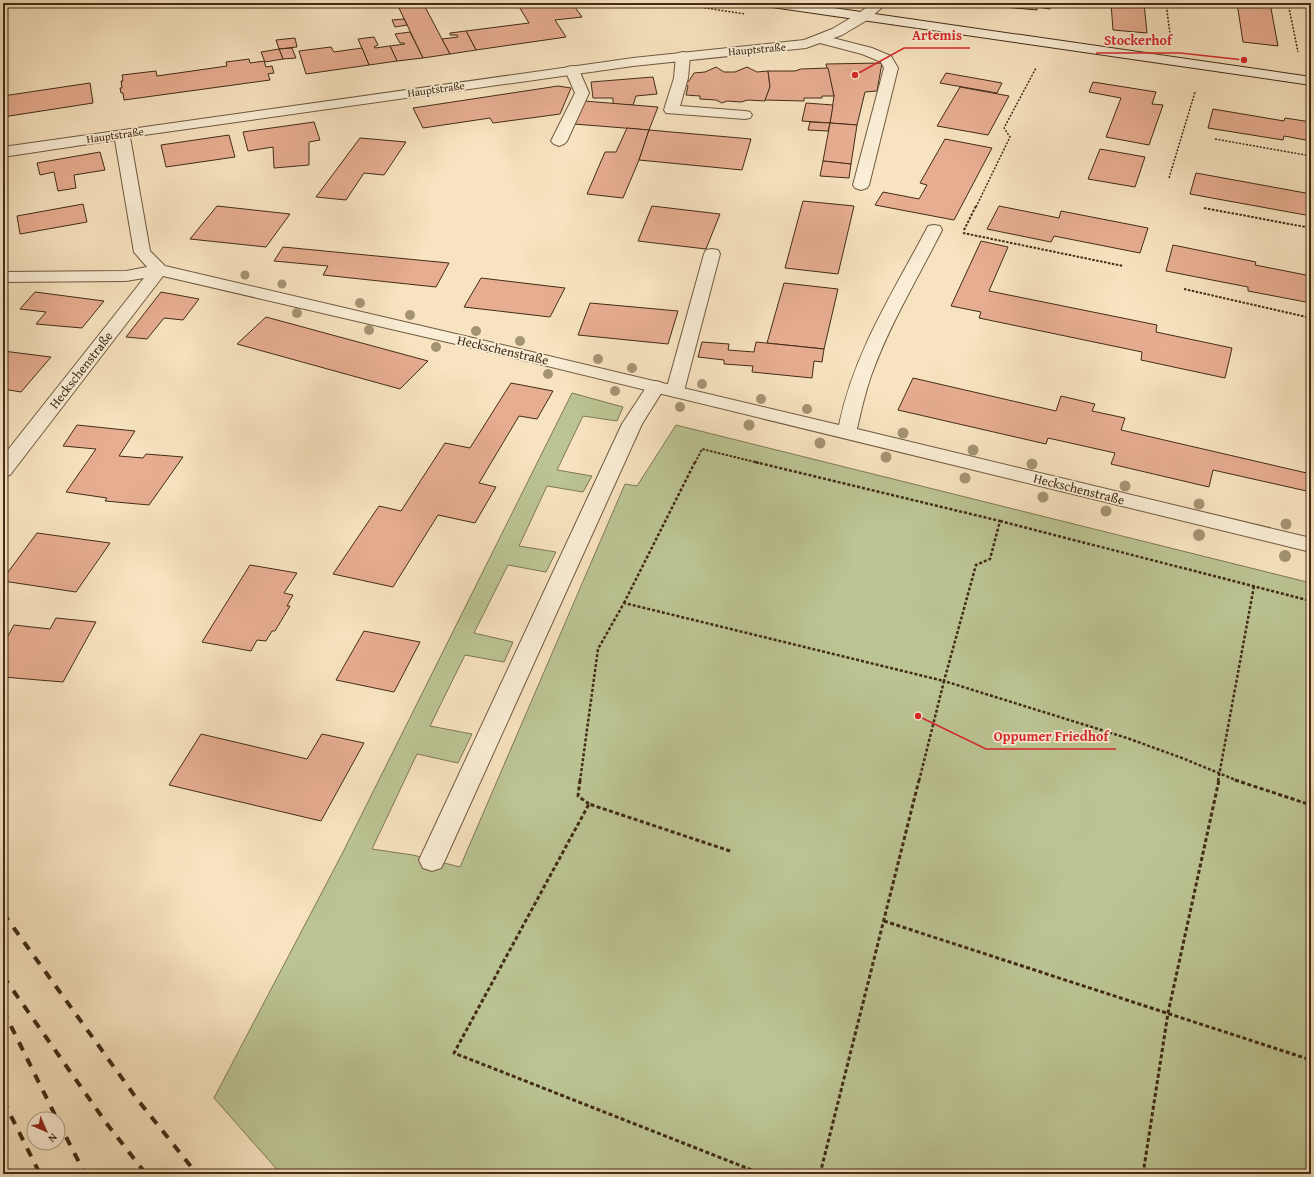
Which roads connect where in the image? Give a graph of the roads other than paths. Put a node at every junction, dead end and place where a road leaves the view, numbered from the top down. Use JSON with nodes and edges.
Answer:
{"nodes":[{"id":1,"x":772,"y":3,"type":"edge"},
{"id":2,"x":880,"y":3,"type":"edge"},
{"id":3,"x":864,"y":16,"type":"junction"},
{"id":4,"x":821,"y":39,"type":"junction"},
{"id":5,"x":683,"y":56,"type":"junction"},
{"id":6,"x":572,"y":70,"type":"junction"},
{"id":7,"x":1311,"y":81,"type":"edge"},
{"id":8,"x":745,"y":115,"type":"dead end"},
{"id":9,"x":122,"y":134,"type":"junction"},
{"id":10,"x":559,"y":141,"type":"dead end"},
{"id":11,"x":3,"y":152,"type":"edge"},
{"id":12,"x":861,"y":185,"type":"dead end"},
{"id":13,"x":934,"y":230,"type":"dead end"},
{"id":14,"x":712,"y":254,"type":"dead end"},
{"id":15,"x":159,"y":270,"type":"junction"},
{"id":16,"x":3,"y":277,"type":"edge"},
{"id":17,"x":665,"y":389,"type":"junction"},
{"id":18,"x":847,"y":433,"type":"junction"},
{"id":19,"x":3,"y":470,"type":"edge"},
{"id":20,"x":1311,"y":545,"type":"edge"},
{"id":21,"x":432,"y":860,"type":"dead end"}],
"edges":[{"from":1,"to":3,"type":"street"},
{"from":2,"to":3,"type":"street","name":"Hauptstraße"},
{"from":3,"to":4,"type":"street","name":"Hauptstraße"},
{"from":3,"to":7,"type":"street"},
{"from":4,"to":5,"type":"street","name":"Hauptstraße"},
{"from":4,"to":12,"type":"street"},
{"from":5,"to":6,"type":"street","name":"Hauptstraße"},
{"from":5,"to":8,"type":"street"},
{"from":6,"to":9,"type":"street","name":"Hauptstraße"},
{"from":6,"to":10,"type":"street"},
{"from":9,"to":11,"type":"street","name":"Hauptstraße"},
{"from":9,"to":15,"type":"street"},
{"from":13,"to":18,"type":"street"},
{"from":14,"to":17,"type":"street"},
{"from":15,"to":16,"type":"street","name":"Heckschenstraße"},
{"from":15,"to":17,"type":"street","name":"Heckschenstraße"},
{"from":15,"to":19,"type":"street","name":"Heckschenstraße"},
{"from":17,"to":18,"type":"street","name":"Heckschenstraße"},
{"from":17,"to":21,"type":"street"},
{"from":18,"to":20,"type":"street","name":"Heckschenstraße"}]}
